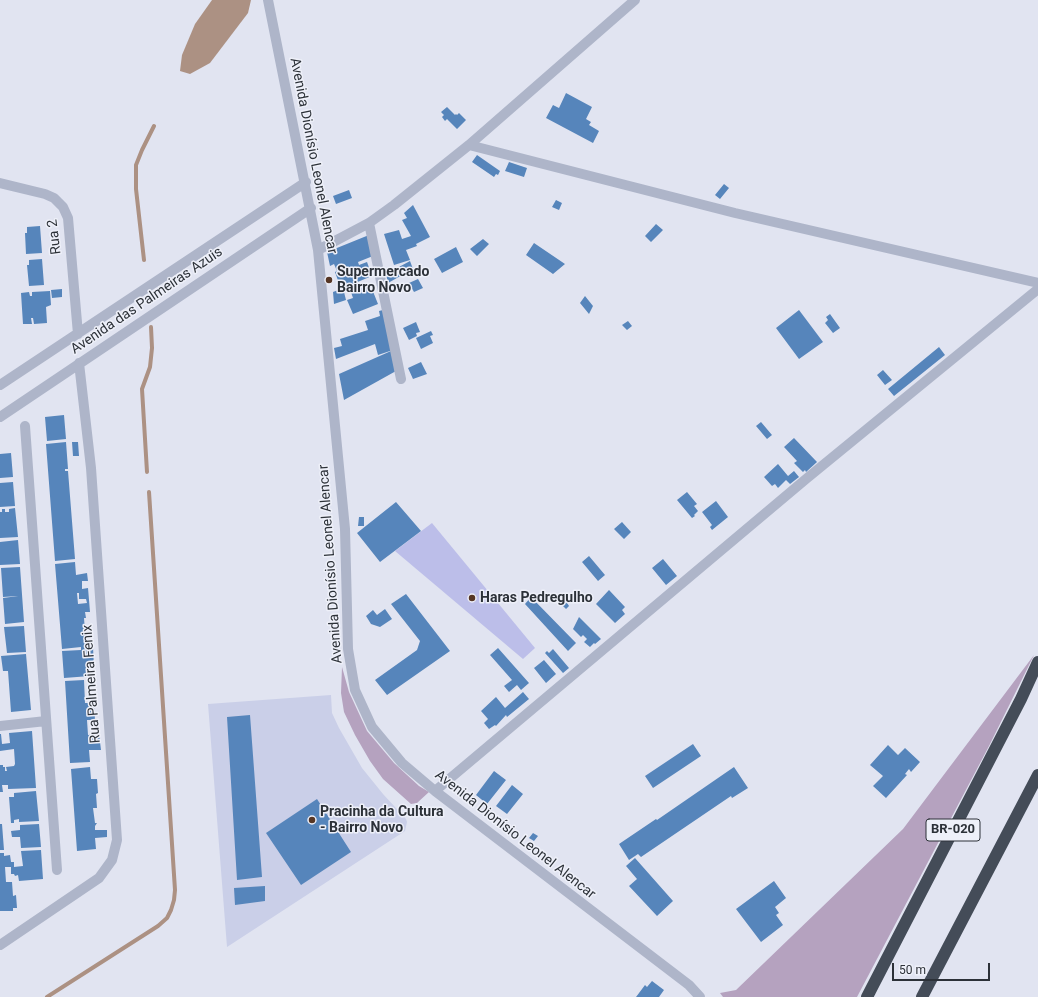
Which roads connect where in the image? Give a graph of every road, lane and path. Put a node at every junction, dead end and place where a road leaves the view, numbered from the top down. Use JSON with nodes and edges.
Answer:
{"nodes":[{"id":1,"x":268,"y":0,"type":"edge"},
{"id":2,"x":635,"y":0,"type":"edge"},
{"id":3,"x":469,"y":145,"type":"junction"},
{"id":4,"x":306,"y":182,"type":"junction"},
{"id":5,"x":0,"y":183,"type":"edge"},
{"id":6,"x":311,"y":208,"type":"junction"},
{"id":7,"x":369,"y":223,"type":"junction"},
{"id":8,"x":318,"y":250,"type":"junction"},
{"id":9,"x":1038,"y":283,"type":"edge"},
{"id":10,"x":1038,"y":289,"type":"edge"},
{"id":11,"x":78,"y":334,"type":"junction"},
{"id":12,"x":79,"y":364,"type":"junction"},
{"id":13,"x":401,"y":379,"type":"dead end"},
{"id":14,"x":0,"y":385,"type":"edge"},
{"id":15,"x":0,"y":417,"type":"edge"},
{"id":16,"x":25,"y":426,"type":"dead end"},
{"id":17,"x":1038,"y":662,"type":"edge"},
{"id":18,"x":46,"y":721,"type":"junction"},
{"id":19,"x":0,"y":726,"type":"edge"},
{"id":20,"x":1038,"y":774,"type":"edge"},
{"id":21,"x":435,"y":791,"type":"junction"},
{"id":22,"x":57,"y":870,"type":"dead end"},
{"id":23,"x":0,"y":945,"type":"edge"},
{"id":24,"x":700,"y":997,"type":"edge"},
{"id":25,"x":867,"y":997,"type":"edge"},
{"id":26,"x":922,"y":997,"type":"edge"}],
"edges":[{"from":1,"to":4,"type":"street","name":"Avenida Dionísio Leonel Alencar"},
{"from":2,"to":3,"type":"street"},
{"from":3,"to":7,"type":"street"},
{"from":3,"to":9,"type":"street"},
{"from":4,"to":6,"type":"street","name":"Avenida Dionísio Leonel Alencar"},
{"from":4,"to":11,"type":"street","name":"Avenida das Palmeiras Azuis"},
{"from":5,"to":11,"type":"street","name":"Rua 2"},
{"from":6,"to":8,"type":"street","name":"Avenida Dionísio Leonel Alencar"},
{"from":6,"to":12,"type":"street","name":"Avenida das Palmeiras Azuis"},
{"from":7,"to":8,"type":"street"},
{"from":7,"to":13,"type":"street"},
{"from":8,"to":21,"type":"street","name":"Avenida Dionísio Leonel Alencar"},
{"from":10,"to":21,"type":"street"},
{"from":11,"to":14,"type":"street","name":"Avenida das Palmeiras Azuis"},
{"from":12,"to":15,"type":"street","name":"Avenida das Palmeiras Azuis"},
{"from":12,"to":23,"type":"street","name":"Rua Palmeira Fenix"},
{"from":16,"to":18,"type":"street"},
{"from":17,"to":25,"type":"highway","number":"BR-020"},
{"from":18,"to":19,"type":"street"},
{"from":18,"to":22,"type":"street"},
{"from":20,"to":26,"type":"highway","number":"BR-020"},
{"from":21,"to":24,"type":"street","name":"Avenida Dionísio Leonel Alencar"}]}
